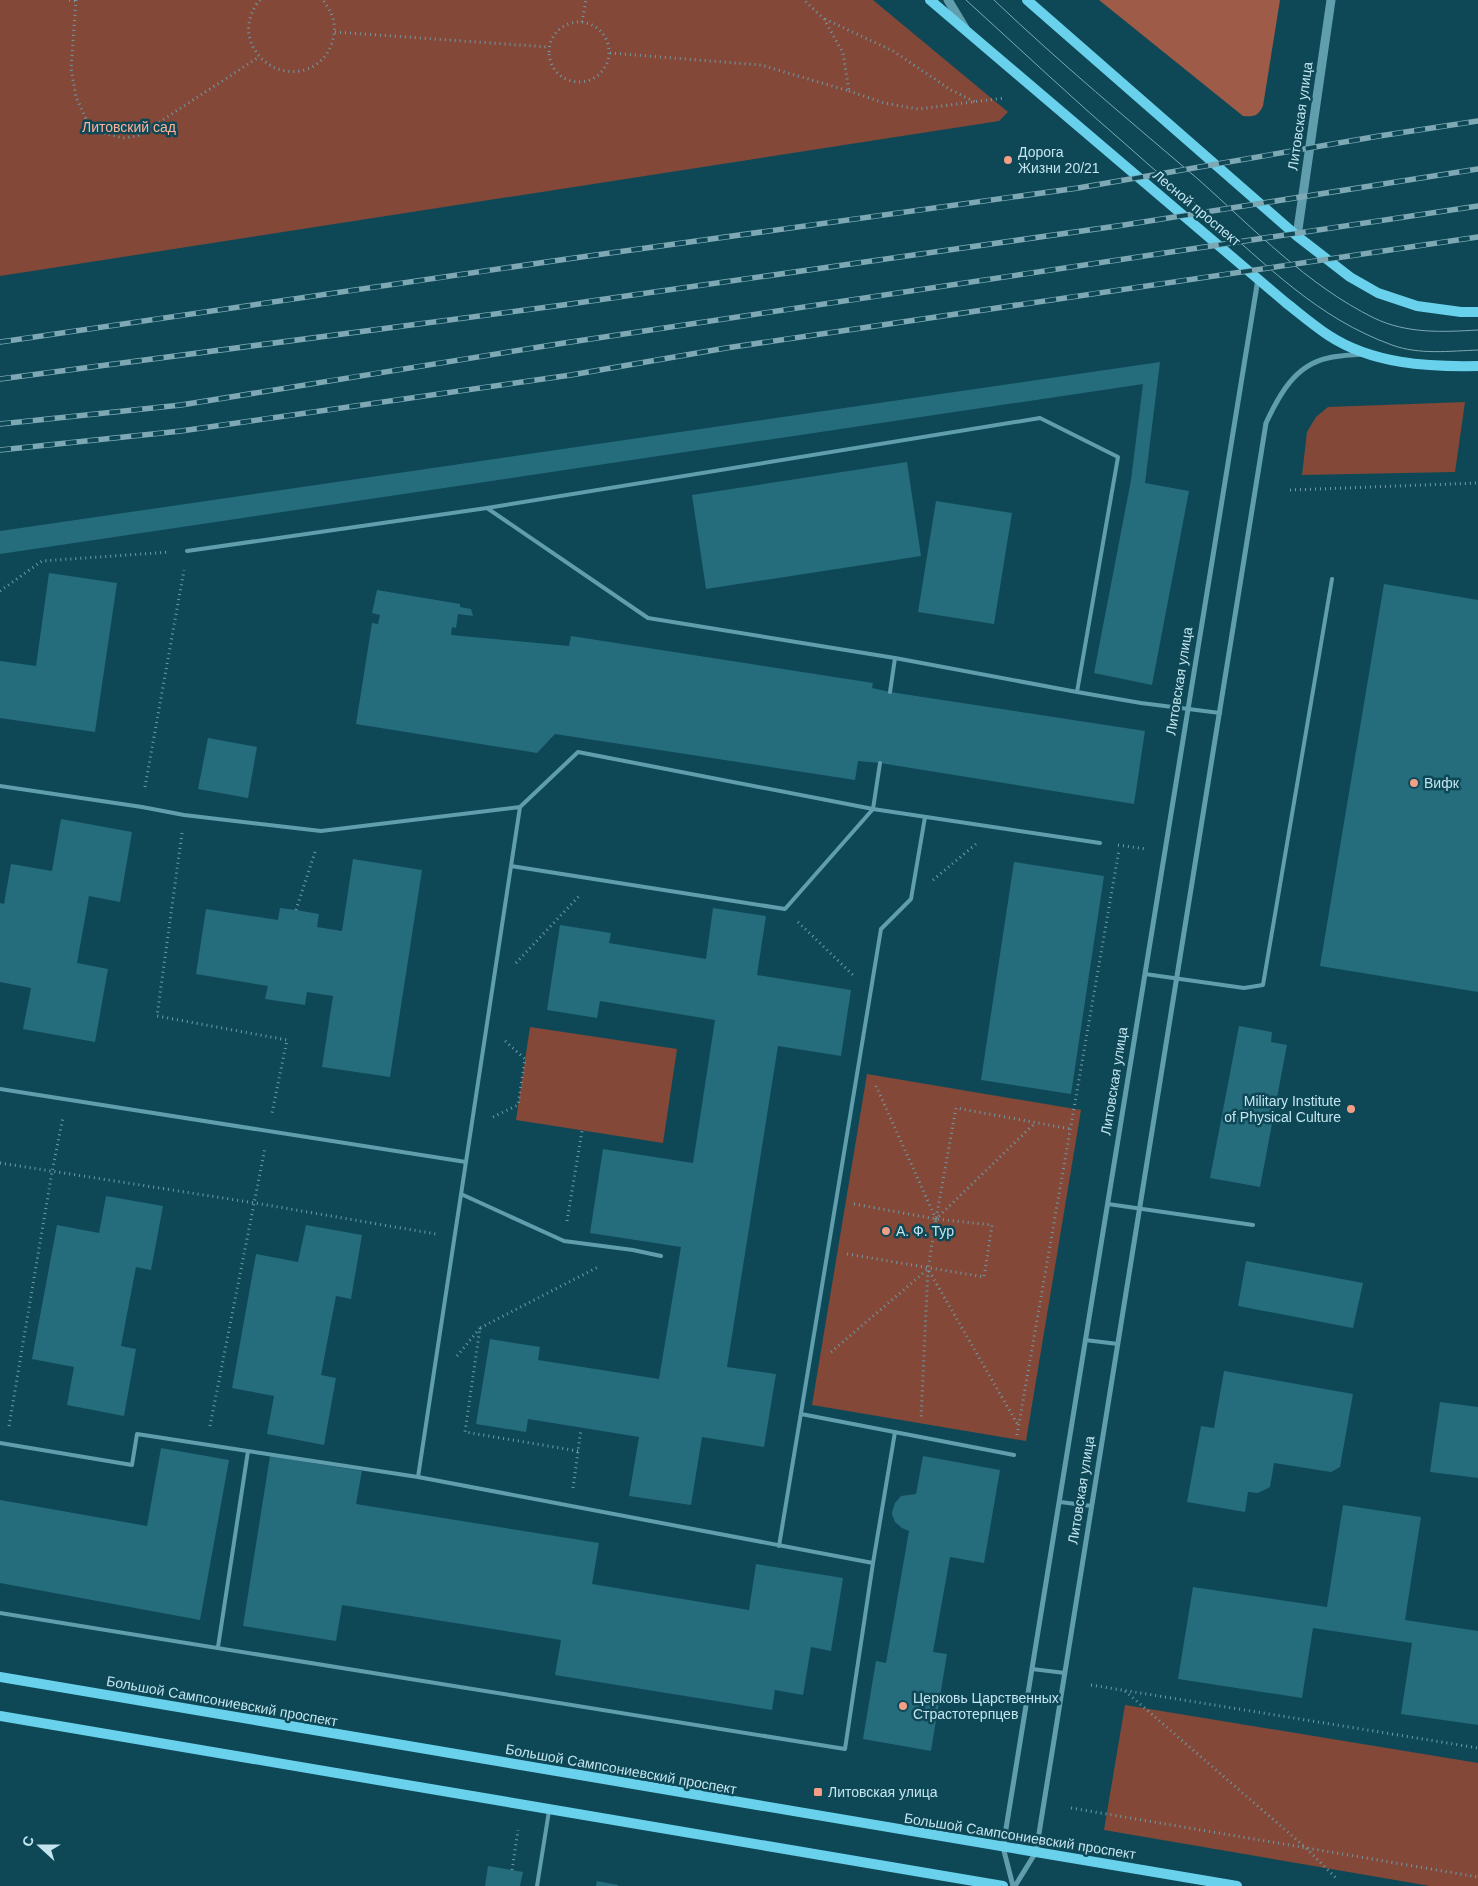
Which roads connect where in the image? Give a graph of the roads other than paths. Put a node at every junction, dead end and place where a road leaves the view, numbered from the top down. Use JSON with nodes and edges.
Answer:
{"nodes":[{"id":1,"x":930,"y":0,"type":"edge"},
{"id":2,"x":948,"y":0,"type":"edge"},
{"id":3,"x":1027,"y":0,"type":"edge"},
{"id":4,"x":1332,"y":0,"type":"edge"},
{"id":5,"x":966,"y":30,"type":"junction"},
{"id":6,"x":1296,"y":236,"type":"junction"},
{"id":7,"x":1258,"y":278,"type":"junction"},
{"id":8,"x":1478,"y":312,"type":"edge"},
{"id":9,"x":1366,"y":354,"type":"junction"},
{"id":10,"x":1478,"y":366,"type":"edge"},
{"id":11,"x":487,"y":508,"type":"junction"},
{"id":12,"x":187,"y":551,"type":"road end"},
{"id":13,"x":1332,"y":579,"type":"dead end"},
{"id":14,"x":895,"y":658,"type":"junction"},
{"id":15,"x":890,"y":692,"type":"dead end"},
{"id":16,"x":1077,"y":692,"type":"junction"},
{"id":17,"x":1189,"y":709,"type":"junction"},
{"id":18,"x":1220,"y":713,"type":"junction"},
{"id":19,"x":880,"y":763,"type":"dead end"},
{"id":20,"x":0,"y":786,"type":"edge"},
{"id":21,"x":520,"y":807,"type":"junction"},
{"id":22,"x":873,"y":809,"type":"junction"},
{"id":23,"x":925,"y":817,"type":"junction"},
{"id":24,"x":1100,"y":843,"type":"road end"},
{"id":25,"x":511,"y":866,"type":"junction"},
{"id":26,"x":1145,"y":974,"type":"junction"},
{"id":27,"x":1177,"y":979,"type":"junction"},
{"id":28,"x":0,"y":1090,"type":"edge"},
{"id":29,"x":466,"y":1162,"type":"junction"},
{"id":30,"x":461,"y":1194,"type":"junction"},
{"id":31,"x":1108,"y":1204,"type":"junction"},
{"id":32,"x":1140,"y":1209,"type":"junction"},
{"id":33,"x":1253,"y":1225,"type":"dead end"},
{"id":34,"x":661,"y":1256,"type":"dead end"},
{"id":35,"x":1085,"y":1340,"type":"junction"},
{"id":36,"x":1118,"y":1344,"type":"junction"},
{"id":37,"x":801,"y":1414,"type":"junction"},
{"id":38,"x":895,"y":1432,"type":"junction"},
{"id":39,"x":0,"y":1443,"type":"edge"},
{"id":40,"x":248,"y":1451,"type":"junction"},
{"id":41,"x":1014,"y":1455,"type":"road end"},
{"id":42,"x":418,"y":1477,"type":"junction"},
{"id":43,"x":1060,"y":1502,"type":"junction"},
{"id":44,"x":1092,"y":1506,"type":"junction"},
{"id":45,"x":779,"y":1546,"type":"junction"},
{"id":46,"x":873,"y":1563,"type":"junction"},
{"id":47,"x":0,"y":1613,"type":"edge"},
{"id":48,"x":218,"y":1647,"type":"junction"},
{"id":49,"x":1032,"y":1669,"type":"junction"},
{"id":50,"x":1066,"y":1673,"type":"junction"},
{"id":51,"x":0,"y":1677,"type":"edge"},
{"id":52,"x":0,"y":1716,"type":"edge"},
{"id":53,"x":550,"y":1809,"type":"junction"},
{"id":54,"x":1003,"y":1847,"type":"junction"},
{"id":55,"x":1036,"y":1852,"type":"junction"},
{"id":56,"x":537,"y":1886,"type":"edge"},
{"id":57,"x":998,"y":1886,"type":"edge"},
{"id":58,"x":1014,"y":1886,"type":"edge"},
{"id":59,"x":1237,"y":1886,"type":"edge"}],
"edges":[{"from":1,"to":5,"type":"main road","name":"Лесной проспект"},
{"from":2,"to":5,"type":"street"},
{"from":3,"to":6,"type":"main road"},
{"from":4,"to":6,"type":"street","name":"Литовская улица"},
{"from":5,"to":7,"type":"main road","name":"Лесной проспект"},
{"from":6,"to":8,"type":"main road"},
{"from":7,"to":9,"type":"main road","name":"Лесной проспект"},
{"from":7,"to":17,"type":"street","name":"Литовская улица"},
{"from":9,"to":10,"type":"main road","name":"Лесной проспект"},
{"from":9,"to":18,"type":"street","name":"Литовская улица"},
{"from":11,"to":12,"type":"lane"},
{"from":11,"to":14,"type":"lane"},
{"from":11,"to":16,"type":"lane"},
{"from":13,"to":27,"type":"lane"},
{"from":14,"to":15,"type":"lane"},
{"from":14,"to":16,"type":"lane"},
{"from":16,"to":17,"type":"lane"},
{"from":17,"to":18,"type":"lane"},
{"from":17,"to":26,"type":"street","name":"Литовская улица"},
{"from":18,"to":27,"type":"street","name":"Литовская улица"},
{"from":19,"to":22,"type":"lane"},
{"from":20,"to":21,"type":"lane"},
{"from":21,"to":22,"type":"lane"},
{"from":21,"to":25,"type":"lane"},
{"from":22,"to":23,"type":"lane"},
{"from":22,"to":25,"type":"lane"},
{"from":23,"to":24,"type":"lane"},
{"from":23,"to":37,"type":"lane"},
{"from":25,"to":29,"type":"lane"},
{"from":26,"to":27,"type":"lane"},
{"from":26,"to":31,"type":"street","name":"Литовская улица"},
{"from":27,"to":32,"type":"street","name":"Литовская улица"},
{"from":28,"to":29,"type":"lane"},
{"from":29,"to":30,"type":"lane"},
{"from":30,"to":34,"type":"lane"},
{"from":30,"to":42,"type":"lane"},
{"from":31,"to":32,"type":"lane"},
{"from":31,"to":35,"type":"street","name":"Литовская улица"},
{"from":32,"to":33,"type":"lane"},
{"from":32,"to":36,"type":"street","name":"Литовская улица"},
{"from":35,"to":36,"type":"lane"},
{"from":35,"to":43,"type":"street","name":"Литовская улица"},
{"from":36,"to":44,"type":"street","name":"Литовская улица"},
{"from":37,"to":38,"type":"lane"},
{"from":37,"to":45,"type":"lane"},
{"from":38,"to":41,"type":"lane"},
{"from":38,"to":46,"type":"lane"},
{"from":39,"to":40,"type":"lane"},
{"from":40,"to":42,"type":"lane"},
{"from":40,"to":48,"type":"lane"},
{"from":42,"to":45,"type":"lane"},
{"from":43,"to":44,"type":"lane"},
{"from":43,"to":49,"type":"street","name":"Литовская улица"},
{"from":44,"to":50,"type":"street","name":"Литовская улица"},
{"from":45,"to":46,"type":"lane"},
{"from":46,"to":48,"type":"lane"},
{"from":47,"to":48,"type":"lane"},
{"from":49,"to":50,"type":"lane"},
{"from":49,"to":54,"type":"street","name":"Литовская улица"},
{"from":50,"to":55,"type":"street","name":"Литовская улица"},
{"from":51,"to":54,"type":"main road","name":"Большой Сампсониевский проспект"},
{"from":52,"to":53,"type":"main road"},
{"from":53,"to":56,"type":"lane"},
{"from":53,"to":57,"type":"main road"},
{"from":54,"to":55,"type":"main road","name":"Большой Сампсониевский проспект"},
{"from":54,"to":58,"type":"street","name":"Литовская улица"},
{"from":55,"to":58,"type":"street","name":"Литовская улица"},
{"from":55,"to":59,"type":"main road","name":"Большой Сампсониевский проспект"}]}
